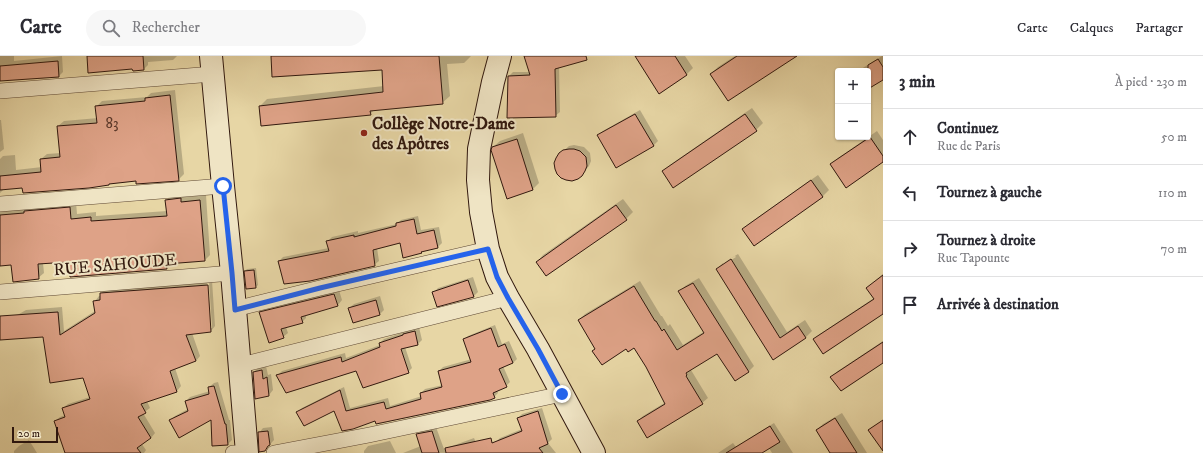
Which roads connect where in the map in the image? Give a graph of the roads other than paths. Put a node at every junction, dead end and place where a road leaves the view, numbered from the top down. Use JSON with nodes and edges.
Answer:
{"nodes":[{"id":1,"x":500,"y":56,"type":"edge"},
{"id":2,"x":212,"y":65,"type":"edge"},
{"id":3,"x":0,"y":91,"type":"edge"},
{"id":4,"x":223,"y":186,"type":"junction"},
{"id":5,"x":0,"y":204,"type":"edge"},
{"id":6,"x":488,"y":249,"type":"junction"},
{"id":7,"x":232,"y":273,"type":"junction"},
{"id":8,"x":0,"y":292,"type":"edge"},
{"id":9,"x":508,"y":298,"type":"junction"},
{"id":10,"x":235,"y":310,"type":"junction"},
{"id":11,"x":241,"y":365,"type":"junction"},
{"id":12,"x":562,"y":394,"type":"junction"},
{"id":13,"x":233,"y":453,"type":"edge"},
{"id":14,"x":247,"y":453,"type":"edge"},
{"id":15,"x":274,"y":453,"type":"edge"},
{"id":16,"x":594,"y":453,"type":"edge"}],
"edges":[{"from":1,"to":6,"type":"street"},
{"from":2,"to":3,"type":"street"},
{"from":2,"to":4,"type":"street"},
{"from":4,"to":5,"type":"street"},
{"from":4,"to":7,"type":"street"},
{"from":6,"to":9,"type":"street"},
{"from":6,"to":10,"type":"street"},
{"from":7,"to":8,"type":"street","name":"RUE SAHOUDE"},
{"from":7,"to":10,"type":"street"},
{"from":9,"to":11,"type":"street"},
{"from":9,"to":12,"type":"street"},
{"from":10,"to":11,"type":"street"},
{"from":11,"to":14,"type":"street"},
{"from":12,"to":15,"type":"street"},
{"from":12,"to":16,"type":"street"},
{"from":13,"to":14,"type":"street"}]}
